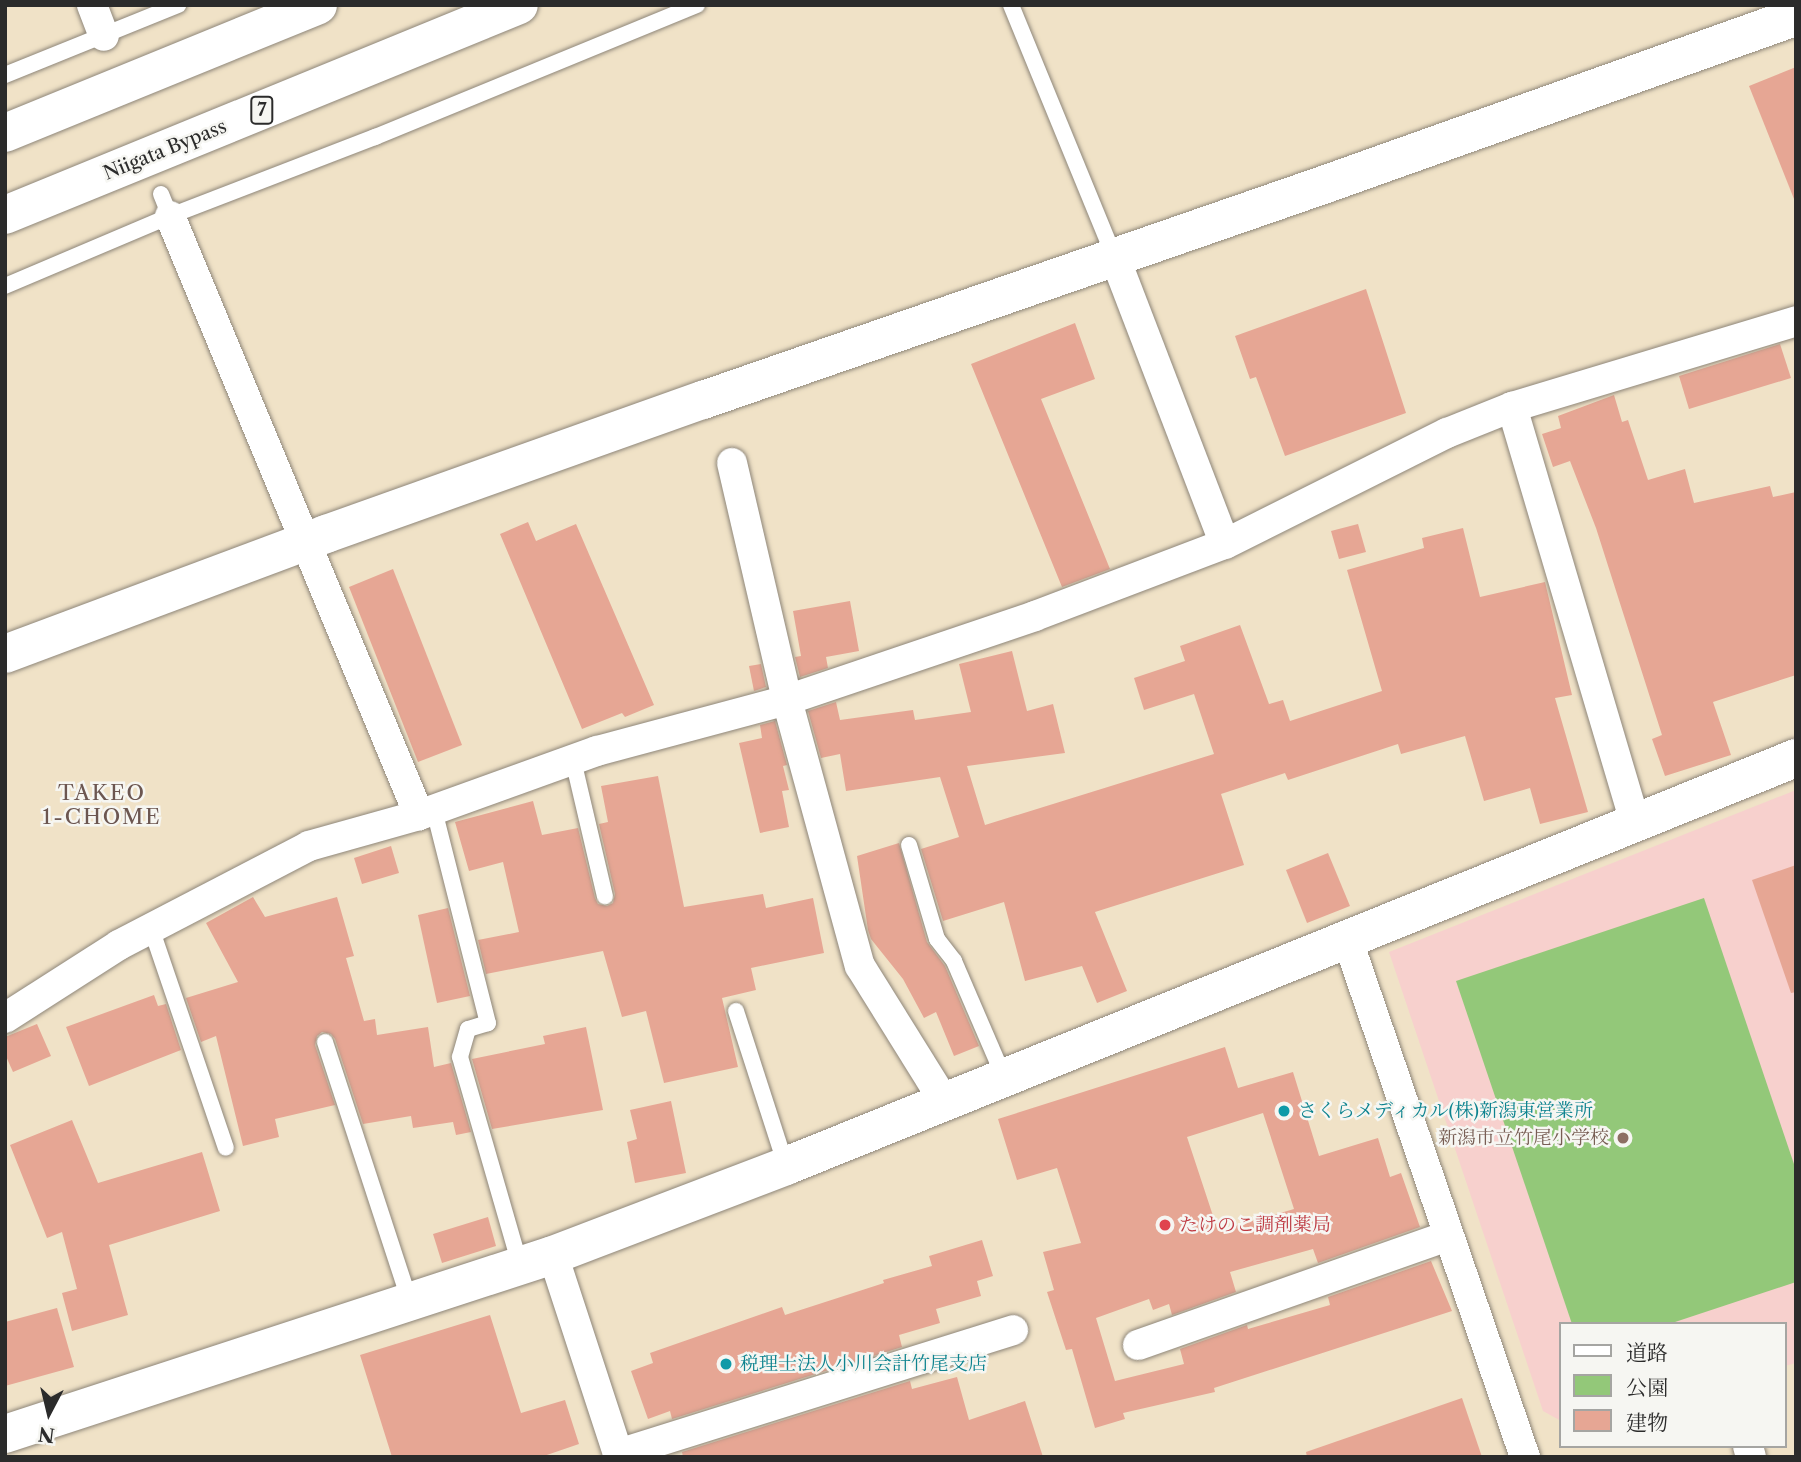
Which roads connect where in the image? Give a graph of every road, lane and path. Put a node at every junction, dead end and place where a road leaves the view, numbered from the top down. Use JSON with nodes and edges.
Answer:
{"nodes":[{"id":1,"x":92,"y":5,"type":"edge"},
{"id":2,"x":178,"y":5,"type":"edge"},
{"id":3,"x":318,"y":5,"type":"edge"},
{"id":4,"x":519,"y":5,"type":"edge"},
{"id":5,"x":696,"y":5,"type":"edge"},
{"id":6,"x":1011,"y":5,"type":"edge"},
{"id":7,"x":1796,"y":17,"type":"edge"},
{"id":8,"x":107,"y":43,"type":"junction"},
{"id":9,"x":5,"y":75,"type":"edge"},
{"id":10,"x":5,"y":133,"type":"edge"},
{"id":11,"x":166,"y":205,"type":"junction"},
{"id":12,"x":5,"y":215,"type":"edge"},
{"id":13,"x":1115,"y":258,"type":"junction"},
{"id":14,"x":5,"y":286,"type":"edge"},
{"id":15,"x":1796,"y":321,"type":"edge"},
{"id":16,"x":1512,"y":407,"type":"junction"},
{"id":17,"x":732,"y":463,"type":"dead end"},
{"id":18,"x":306,"y":543,"type":"junction"},
{"id":19,"x":1225,"y":544,"type":"junction"},
{"id":20,"x":5,"y":654,"type":"edge"},
{"id":21,"x":788,"y":700,"type":"junction"},
{"id":22,"x":1796,"y":758,"type":"edge"},
{"id":23,"x":573,"y":760,"type":"junction"},
{"id":24,"x":427,"y":813,"type":"junction"},
{"id":25,"x":1635,"y":822,"type":"junction"},
{"id":26,"x":909,"y":845,"type":"dead end"},
{"id":27,"x":605,"y":896,"type":"dead end"},
{"id":28,"x":151,"y":928,"type":"junction"},
{"id":29,"x":1349,"y":941,"type":"junction"},
{"id":30,"x":736,"y":1011,"type":"dead end"},
{"id":31,"x":5,"y":1018,"type":"edge"},
{"id":32,"x":325,"y":1042,"type":"dead end"},
{"id":33,"x":1004,"y":1077,"type":"junction"},
{"id":34,"x":944,"y":1101,"type":"junction"},
{"id":35,"x":226,"y":1149,"type":"dead end"},
{"id":36,"x":786,"y":1166,"type":"junction"},
{"id":37,"x":1448,"y":1236,"type":"junction"},
{"id":38,"x":536,"y":1260,"type":"junction"},
{"id":39,"x":410,"y":1302,"type":"junction"},
{"id":40,"x":1013,"y":1330,"type":"dead end"},
{"id":41,"x":1138,"y":1345,"type":"dead end"},
{"id":42,"x":5,"y":1434,"type":"edge"},
{"id":43,"x":618,"y":1455,"type":"edge"},
{"id":44,"x":1525,"y":1457,"type":"edge"}],
"edges":[{"from":1,"to":8,"type":"street"},
{"from":2,"to":8,"type":"lane"},
{"from":3,"to":10,"type":"main road"},
{"from":4,"to":12,"type":"main road","name":"Niigata Bypass","number":"7"},
{"from":5,"to":11,"type":"lane"},
{"from":6,"to":13,"type":"lane"},
{"from":7,"to":13,"type":"main road"},
{"from":8,"to":9,"type":"lane"},
{"from":11,"to":14,"type":"lane"},
{"from":11,"to":18,"type":"street"},
{"from":13,"to":18,"type":"main road"},
{"from":13,"to":19,"type":"street"},
{"from":15,"to":16,"type":"street"},
{"from":16,"to":19,"type":"street"},
{"from":16,"to":25,"type":"street"},
{"from":17,"to":21,"type":"street"},
{"from":18,"to":20,"type":"main road"},
{"from":18,"to":24,"type":"street"},
{"from":19,"to":21,"type":"street"},
{"from":21,"to":23,"type":"street"},
{"from":21,"to":34,"type":"street"},
{"from":22,"to":25,"type":"main road"},
{"from":23,"to":24,"type":"street"},
{"from":23,"to":27,"type":"lane"},
{"from":24,"to":28,"type":"street"},
{"from":24,"to":38,"type":"lane"},
{"from":25,"to":29,"type":"main road"},
{"from":26,"to":33,"type":"lane"},
{"from":28,"to":31,"type":"street"},
{"from":28,"to":35,"type":"lane"},
{"from":29,"to":33,"type":"main road"},
{"from":29,"to":37,"type":"street"},
{"from":30,"to":36,"type":"lane"},
{"from":32,"to":39,"type":"lane"},
{"from":33,"to":34,"type":"main road"},
{"from":34,"to":36,"type":"main road"},
{"from":36,"to":38,"type":"main road"},
{"from":37,"to":41,"type":"street"},
{"from":37,"to":44,"type":"street"},
{"from":38,"to":39,"type":"main road"},
{"from":38,"to":43,"type":"street"},
{"from":39,"to":42,"type":"main road"},
{"from":40,"to":43,"type":"street"}]}
